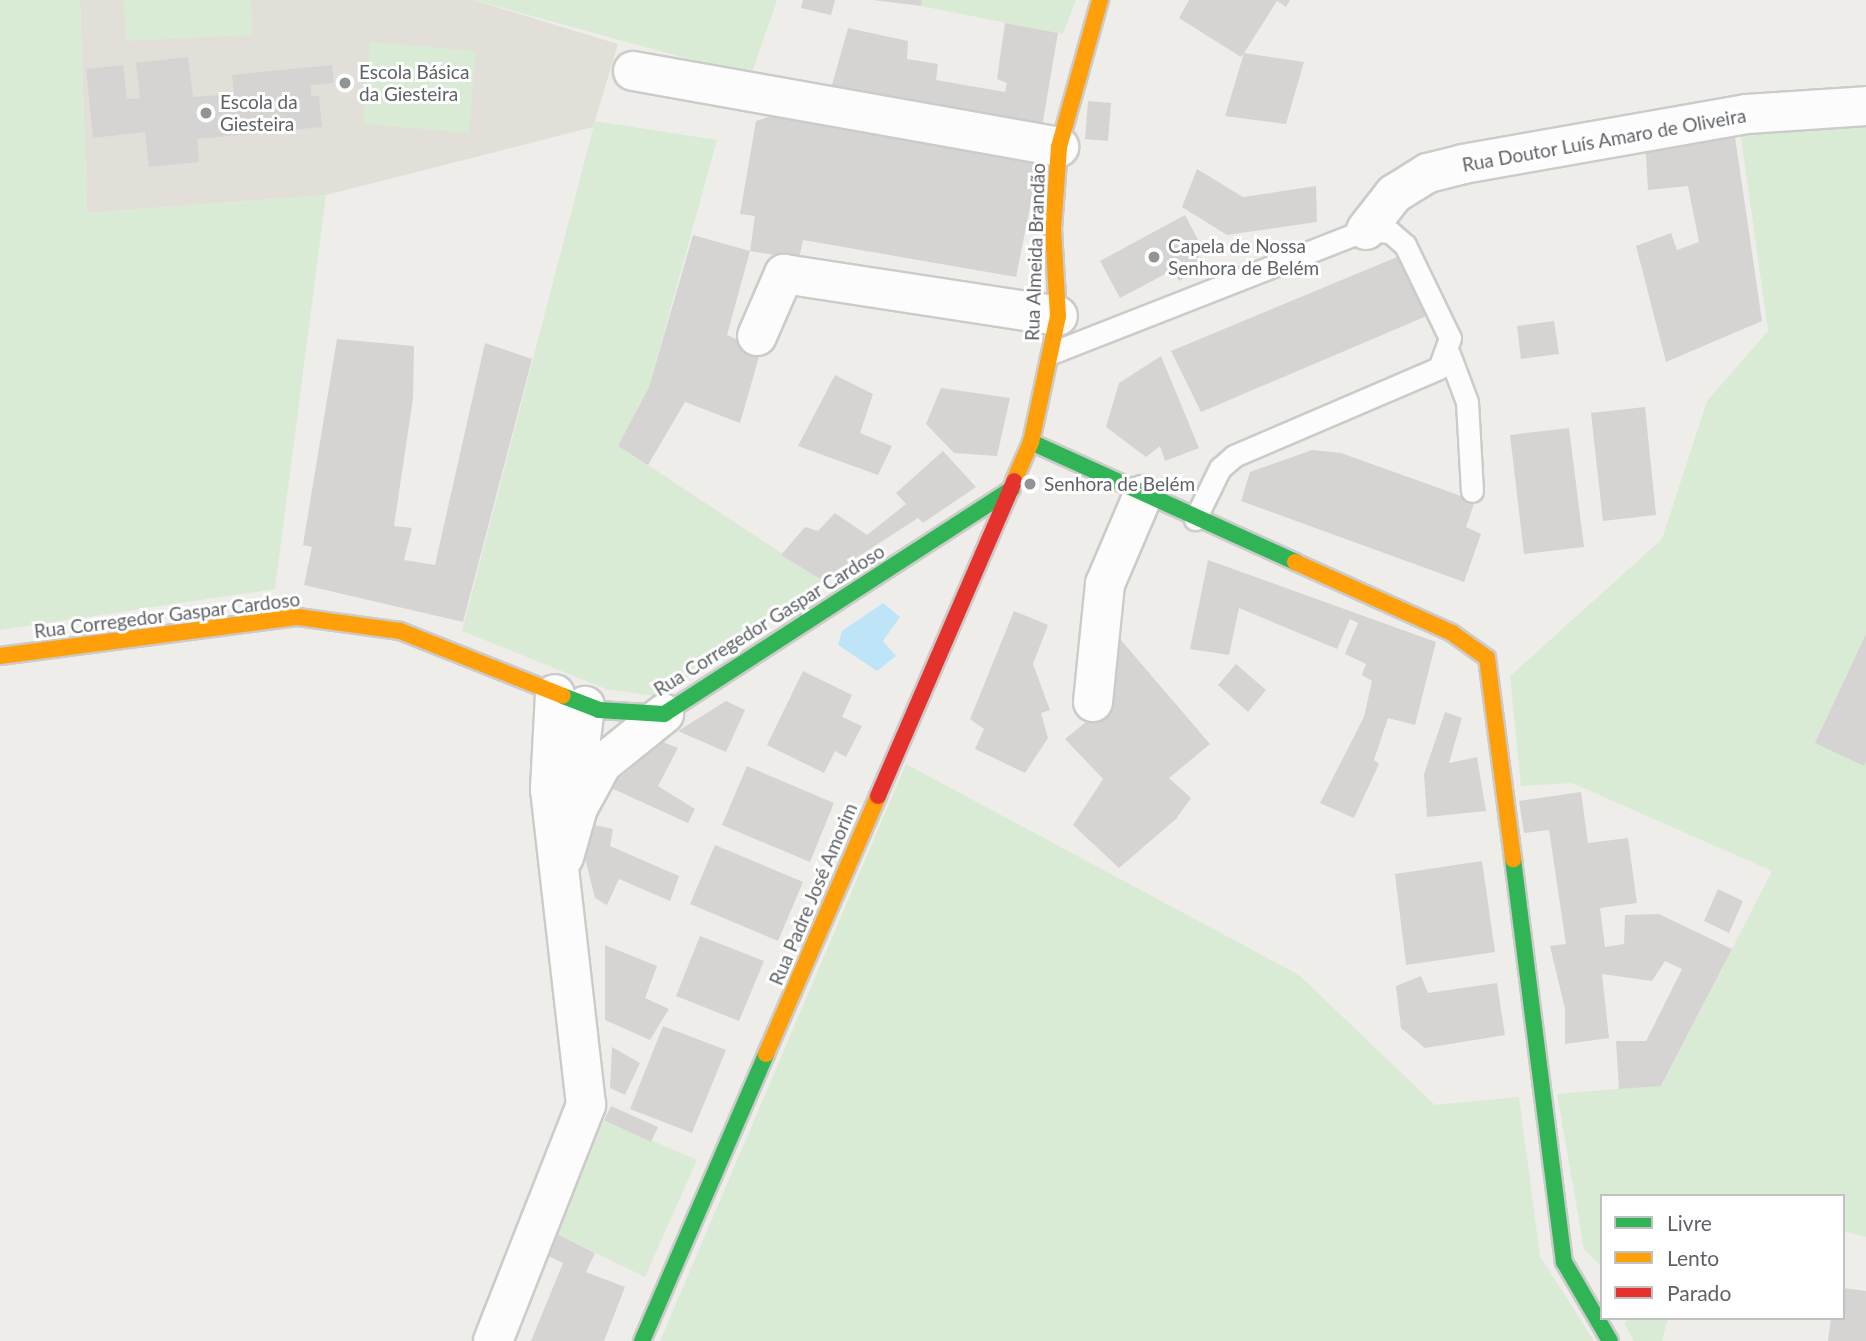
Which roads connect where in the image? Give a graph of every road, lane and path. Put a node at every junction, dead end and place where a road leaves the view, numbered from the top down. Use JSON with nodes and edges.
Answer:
{"nodes":[{"id":1,"x":1100,"y":0,"type":"edge"},
{"id":2,"x":633,"y":71,"type":"dead end"},
{"id":3,"x":1866,"y":106,"type":"edge"},
{"id":4,"x":1059,"y":147,"type":"junction"},
{"id":5,"x":1366,"y":230,"type":"junction"},
{"id":6,"x":1056,"y":334,"type":"junction"},
{"id":7,"x":757,"y":336,"type":"dead end"},
{"id":8,"x":1449,"y":354,"type":"junction"},
{"id":9,"x":1031,"y":442,"type":"junction"},
{"id":10,"x":1022,"y":464,"type":"joint"},
{"id":11,"x":1012,"y":489,"type":"junction"},
{"id":12,"x":1472,"y":491,"type":"dead end"},
{"id":13,"x":1143,"y":495,"type":"junction"},
{"id":14,"x":1195,"y":519,"type":"junction"},
{"id":15,"x":0,"y":656,"type":"edge"},
{"id":16,"x":570,"y":700,"type":"junction"},
{"id":17,"x":1093,"y":702,"type":"dead end"},
{"id":18,"x":664,"y":714,"type":"junction"},
{"id":19,"x":566,"y":850,"type":"junction"},
{"id":20,"x":493,"y":1341,"type":"edge"},
{"id":21,"x":642,"y":1341,"type":"edge"},
{"id":22,"x":1610,"y":1341,"type":"edge"}],
"edges":[{"from":1,"to":4,"type":"street","name":"Rua Almeida Brandão"},
{"from":2,"to":4,"type":"street"},
{"from":3,"to":5,"type":"street","name":"Rua Doutor Luís Amaro de Oliveira"},
{"from":4,"to":6,"type":"street","name":"Rua Almeida Brandão"},
{"from":5,"to":6,"type":"lane"},
{"from":5,"to":8,"type":"lane"},
{"from":6,"to":7,"type":"street"},
{"from":6,"to":9,"type":"street","name":"Rua Almeida Brandão"},
{"from":8,"to":12,"type":"lane"},
{"from":8,"to":14,"type":"lane"},
{"from":9,"to":10,"type":"street","name":"Rua Almeida Brandão"},
{"from":9,"to":13,"type":"street"},
{"from":10,"to":11,"type":"street","name":"Rua Padre José Amorim"},
{"from":11,"to":18,"type":"street","name":"Rua Corregedor Gaspar Cardoso"},
{"from":11,"to":21,"type":"street","name":"Rua Padre José Amorim"},
{"from":13,"to":14,"type":"street"},
{"from":13,"to":17,"type":"street"},
{"from":14,"to":22,"type":"street"},
{"from":15,"to":16,"type":"street","name":"Rua Corregedor Gaspar Cardoso"},
{"from":16,"to":18,"type":"street","name":"Rua Corregedor Gaspar Cardoso"},
{"from":16,"to":19,"type":"street"},
{"from":18,"to":19,"type":"street"},
{"from":19,"to":20,"type":"street"}]}
